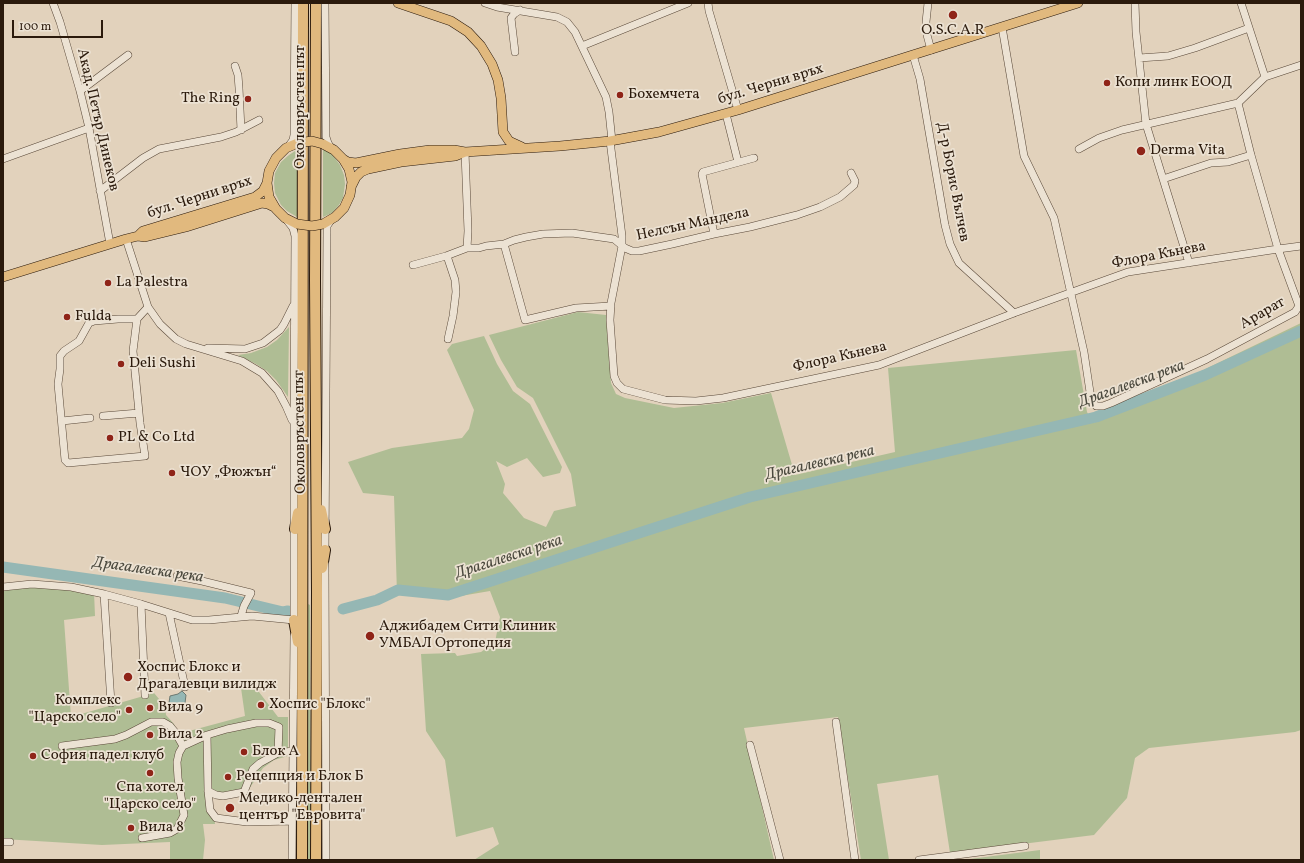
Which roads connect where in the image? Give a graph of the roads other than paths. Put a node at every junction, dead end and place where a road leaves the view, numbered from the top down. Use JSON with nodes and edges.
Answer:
{"nodes":[{"id":1,"x":53,"y":3,"type":"edge"},
{"id":2,"x":295,"y":3,"type":"edge"},
{"id":3,"x":303,"y":3,"type":"edge"},
{"id":4,"x":316,"y":3,"type":"edge"},
{"id":5,"x":325,"y":3,"type":"edge"},
{"id":6,"x":398,"y":3,"type":"edge"},
{"id":7,"x":485,"y":3,"type":"edge"},
{"id":8,"x":688,"y":3,"type":"edge"},
{"id":9,"x":708,"y":3,"type":"edge"},
{"id":10,"x":928,"y":3,"type":"edge"},
{"id":11,"x":1078,"y":3,"type":"edge"},
{"id":12,"x":1135,"y":3,"type":"edge"},
{"id":13,"x":1241,"y":3,"type":"edge"},
{"id":14,"x":520,"y":10,"type":"junction"},
{"id":15,"x":1002,"y":27,"type":"junction"},
{"id":16,"x":1249,"y":28,"type":"junction"},
{"id":17,"x":582,"y":46,"type":"junction"},
{"id":18,"x":931,"y":50,"type":"junction"},
{"id":19,"x":514,"y":52,"type":"dead end"},
{"id":20,"x":128,"y":55,"type":"dead end"},
{"id":21,"x":913,"y":55,"type":"junction"},
{"id":22,"x":1139,"y":58,"type":"junction"},
{"id":23,"x":1301,"y":65,"type":"edge"},
{"id":24,"x":235,"y":66,"type":"dead end"},
{"id":25,"x":1265,"y":77,"type":"junction"},
{"id":26,"x":80,"y":91,"type":"junction"},
{"id":27,"x":1238,"y":103,"type":"junction"},
{"id":28,"x":738,"y":110,"type":"junction"},
{"id":29,"x":726,"y":114,"type":"junction"},
{"id":30,"x":259,"y":120,"type":"dead end"},
{"id":31,"x":1146,"y":124,"type":"junction"},
{"id":32,"x":89,"y":128,"type":"junction"},
{"id":33,"x":240,"y":130,"type":"junction"},
{"id":34,"x":611,"y":141,"type":"junction"},
{"id":35,"x":327,"y":146,"type":"junction"},
{"id":36,"x":286,"y":148,"type":"junction"},
{"id":37,"x":527,"y":148,"type":"junction"},
{"id":38,"x":1079,"y":149,"type":"dead end"},
{"id":39,"x":465,"y":152,"type":"junction"},
{"id":40,"x":1251,"y":155,"type":"junction"},
{"id":41,"x":754,"y":158,"type":"dead end"},
{"id":42,"x":3,"y":159,"type":"edge"},
{"id":43,"x":344,"y":159,"type":"junction"},
{"id":44,"x":738,"y":162,"type":"junction"},
{"id":45,"x":851,"y":173,"type":"dead end"},
{"id":46,"x":1163,"y":179,"type":"junction"},
{"id":47,"x":267,"y":183,"type":"junction"},
{"id":48,"x":351,"y":187,"type":"junction"},
{"id":49,"x":100,"y":191,"type":"junction"},
{"id":50,"x":274,"y":206,"type":"junction"},
{"id":51,"x":285,"y":218,"type":"junction"},
{"id":52,"x":327,"y":222,"type":"junction"},
{"id":53,"x":714,"y":234,"type":"junction"},
{"id":54,"x":138,"y":236,"type":"junction"},
{"id":55,"x":126,"y":239,"type":"junction"},
{"id":56,"x":110,"y":244,"type":"junction"},
{"id":57,"x":504,"y":244,"type":"junction"},
{"id":58,"x":622,"y":246,"type":"junction"},
{"id":59,"x":1301,"y":246,"type":"edge"},
{"id":60,"x":467,"y":248,"type":"junction"},
{"id":61,"x":1278,"y":249,"type":"junction"},
{"id":62,"x":448,"y":256,"type":"junction"},
{"id":63,"x":1189,"y":263,"type":"junction"},
{"id":64,"x":413,"y":265,"type":"dead end"},
{"id":65,"x":3,"y":277,"type":"edge"},
{"id":66,"x":1072,"y":293,"type":"junction"},
{"id":67,"x":294,"y":303,"type":"junction"},
{"id":68,"x":611,"y":306,"type":"junction"},
{"id":69,"x":148,"y":307,"type":"junction"},
{"id":70,"x":1014,"y":313,"type":"junction"},
{"id":71,"x":137,"y":319,"type":"junction"},
{"id":72,"x":448,"y":339,"type":"dead end"},
{"id":73,"x":198,"y":348,"type":"junction"},
{"id":74,"x":139,"y":413,"type":"junction"},
{"id":75,"x":103,"y":416,"type":"dead end"},
{"id":76,"x":90,"y":418,"type":"dead end"},
{"id":77,"x":62,"y":421,"type":"junction"},
{"id":78,"x":294,"y":424,"type":"junction"},
{"id":79,"x":302,"y":487,"type":"junction"},
{"id":80,"x":317,"y":491,"type":"junction"},
{"id":81,"x":295,"y":529,"type":"junction"},
{"id":82,"x":325,"y":529,"type":"junction"},
{"id":83,"x":325,"y":550,"type":"junction"},
{"id":84,"x":177,"y":576,"type":"dead end"},
{"id":85,"x":3,"y":587,"type":"edge"},
{"id":86,"x":317,"y":592,"type":"junction"},
{"id":87,"x":104,"y":594,"type":"junction"},
{"id":88,"x":141,"y":604,"type":"junction"},
{"id":89,"x":169,"y":613,"type":"junction"},
{"id":90,"x":240,"y":616,"type":"junction"},
{"id":91,"x":294,"y":620,"type":"junction"},
{"id":92,"x":303,"y":674,"type":"junction"},
{"id":93,"x":185,"y":687,"type":"dead end"},
{"id":94,"x":145,"y":696,"type":"dead end"},
{"id":95,"x":111,"y":703,"type":"dead end"},
{"id":96,"x":836,"y":722,"type":"dead end"},
{"id":97,"x":208,"y":735,"type":"junction"},
{"id":98,"x":750,"y":745,"type":"dead end"},
{"id":99,"x":62,"y":746,"type":"dead end"},
{"id":100,"x":183,"y":746,"type":"junction"},
{"id":101,"x":293,"y":751,"type":"junction"},
{"id":102,"x":278,"y":753,"type":"junction"},
{"id":103,"x":208,"y":791,"type":"junction"},
{"id":104,"x":292,"y":821,"type":"junction"},
{"id":105,"x":142,"y":838,"type":"dead end"},
{"id":106,"x":1025,"y":846,"type":"dead end"},
{"id":107,"x":292,"y":860,"type":"edge"},
{"id":108,"x":302,"y":860,"type":"edge"},
{"id":109,"x":316,"y":860,"type":"edge"},
{"id":110,"x":326,"y":860,"type":"edge"},
{"id":111,"x":780,"y":860,"type":"edge"},
{"id":112,"x":855,"y":860,"type":"edge"},
{"id":113,"x":919,"y":860,"type":"edge"}],
"edges":[{"from":1,"to":26,"type":"street","name":"Акад. Петър Динеков"},
{"from":2,"to":36,"type":"street","name":"Околовръстен път"},
{"from":3,"to":79,"type":"highway","name":"Околовръстен път"},
{"from":4,"to":80,"type":"highway","name":"Околовръстен път"},
{"from":5,"to":35,"type":"street","name":"Околовръстен път"},
{"from":6,"to":37,"type":"main road"},
{"from":7,"to":14,"type":"street","name":"Флора Кънева"},
{"from":8,"to":17,"type":"street"},
{"from":9,"to":28,"type":"street"},
{"from":10,"to":18,"type":"street"},
{"from":11,"to":15,"type":"main road","name":"бул. Черни връх"},
{"from":12,"to":22,"type":"street"},
{"from":13,"to":16,"type":"street"},
{"from":14,"to":17,"type":"street","name":"Флора Кънева"},
{"from":14,"to":19,"type":"street"},
{"from":15,"to":18,"type":"main road","name":"бул. Черни връх"},
{"from":15,"to":66,"type":"street"},
{"from":16,"to":22,"type":"street"},
{"from":16,"to":25,"type":"street"},
{"from":17,"to":34,"type":"street","name":"Флора Кънева"},
{"from":18,"to":21,"type":"main road","name":"бул. Черни връх"},
{"from":20,"to":26,"type":"street"},
{"from":21,"to":28,"type":"main road","name":"бул. Черни връх"},
{"from":21,"to":70,"type":"street","name":"Д-р Борис Вълчев"},
{"from":22,"to":31,"type":"street"},
{"from":23,"to":25,"type":"street"},
{"from":24,"to":33,"type":"street"},
{"from":25,"to":27,"type":"street"},
{"from":26,"to":32,"type":"street","name":"Акад. Петър Динеков"},
{"from":27,"to":31,"type":"street"},
{"from":27,"to":40,"type":"street","name":"Арарат"},
{"from":28,"to":29,"type":"main road","name":"бул. Черни връх"},
{"from":29,"to":34,"type":"main road","name":"бул. Черни връх"},
{"from":29,"to":44,"type":"street"},
{"from":30,"to":33,"type":"street"},
{"from":31,"to":38,"type":"street"},
{"from":31,"to":46,"type":"street"},
{"from":32,"to":42,"type":"street"},
{"from":32,"to":49,"type":"street","name":"Акад. Петър Динеков"},
{"from":33,"to":49,"type":"street"},
{"from":34,"to":37,"type":"main road","name":"бул. Черни връх"},
{"from":34,"to":58,"type":"street","name":"Флора Кънева"},
{"from":35,"to":36,"type":"main road","bridge":true},
{"from":35,"to":43,"type":"main road"},
{"from":36,"to":47,"type":"main road"},
{"from":37,"to":39,"type":"main road","name":"бул. Черни връх"},
{"from":39,"to":43,"type":"main road","name":"бул. Черни връх"},
{"from":39,"to":48,"type":"main road","name":"бул. Черни връх"},
{"from":39,"to":60,"type":"street"},
{"from":40,"to":46,"type":"street"},
{"from":40,"to":61,"type":"street","name":"Арарат"},
{"from":41,"to":44,"type":"street"},
{"from":43,"to":48,"type":"main road"},
{"from":44,"to":53,"type":"street"},
{"from":45,"to":53,"type":"street","name":"Нелсън Мандела"},
{"from":46,"to":63,"type":"street"},
{"from":47,"to":50,"type":"main road"},
{"from":47,"to":54,"type":"main road","name":"бул. Черни връх"},
{"from":48,"to":52,"type":"main road"},
{"from":49,"to":56,"type":"street","name":"Акад. Петър Динеков"},
{"from":50,"to":51,"type":"main road"},
{"from":50,"to":54,"type":"main road","name":"бул. Черни връх"},
{"from":51,"to":52,"type":"main road","bridge":true},
{"from":51,"to":67,"type":"street","name":"Околовръстен път"},
{"from":52,"to":82,"type":"street","name":"Околовръстен път"},
{"from":53,"to":58,"type":"street","name":"Нелсън Мандела"},
{"from":54,"to":55,"type":"main road","name":"бул. Черни връх"},
{"from":55,"to":56,"type":"main road","name":"бул. Черни връх"},
{"from":55,"to":69,"type":"street"},
{"from":56,"to":65,"type":"main road","name":"бул. Черни връх"},
{"from":57,"to":58,"type":"street","name":"Нелсън Мандела"},
{"from":57,"to":60,"type":"street","name":"Нелсън Мандела"},
{"from":57,"to":68,"type":"street"},
{"from":58,"to":68,"type":"street","name":"Флора Кънева"},
{"from":59,"to":61,"type":"street","name":"Флора Кънева"},
{"from":60,"to":62,"type":"street","name":"Нелсън Мандела"},
{"from":61,"to":63,"type":"street","name":"Флора Кънева"},
{"from":61,"to":66,"type":"street","name":"Арарат"},
{"from":62,"to":64,"type":"street","name":"Нелсън Мандела"},
{"from":62,"to":72,"type":"street"},
{"from":63,"to":66,"type":"street","name":"Флора Кънева"},
{"from":66,"to":70,"type":"street","name":"Флора Кънева"},
{"from":67,"to":73,"type":"street"},
{"from":67,"to":78,"type":"street","name":"Околовръстен път"},
{"from":68,"to":70,"type":"street","name":"Флора Кънева"},
{"from":69,"to":71,"type":"street"},
{"from":69,"to":73,"type":"street"},
{"from":71,"to":74,"type":"street"},
{"from":71,"to":77,"type":"street"},
{"from":73,"to":78,"type":"street"},
{"from":74,"to":75,"type":"street"},
{"from":74,"to":77,"type":"street"},
{"from":76,"to":77,"type":"street"},
{"from":78,"to":81,"type":"street","name":"Околовръстен път"},
{"from":79,"to":81,"type":"highway"},
{"from":79,"to":92,"type":"highway","name":"Околовръстен път"},
{"from":80,"to":82,"type":"highway"},
{"from":80,"to":86,"type":"highway","name":"Околовръстен път"},
{"from":81,"to":91,"type":"street","name":"Околовръстен път"},
{"from":82,"to":83,"type":"street","name":"Околовръстен път"},
{"from":83,"to":86,"type":"highway"},
{"from":83,"to":110,"type":"street","name":"Околовръстен път"},
{"from":84,"to":90,"type":"street"},
{"from":85,"to":87,"type":"street"},
{"from":86,"to":109,"type":"highway","name":"Околовръстен път"},
{"from":87,"to":88,"type":"street"},
{"from":87,"to":95,"type":"street"},
{"from":88,"to":89,"type":"street"},
{"from":88,"to":94,"type":"street"},
{"from":89,"to":90,"type":"street"},
{"from":89,"to":93,"type":"street"},
{"from":90,"to":91,"type":"street"},
{"from":91,"to":92,"type":"highway"},
{"from":91,"to":101,"type":"street","name":"Околовръстен път"},
{"from":92,"to":108,"type":"highway","name":"Околовръстен път"},
{"from":96,"to":112,"type":"street"},
{"from":97,"to":100,"type":"street"},
{"from":97,"to":102,"type":"street"},
{"from":97,"to":103,"type":"street"},
{"from":98,"to":111,"type":"street"},
{"from":99,"to":100,"type":"street"},
{"from":100,"to":105,"type":"street"},
{"from":101,"to":102,"type":"street"},
{"from":101,"to":104,"type":"street","name":"Околовръстен път"},
{"from":102,"to":103,"type":"street"},
{"from":103,"to":104,"type":"street"},
{"from":104,"to":107,"type":"street","name":"Околовръстен път"},
{"from":106,"to":113,"type":"street"}]}
